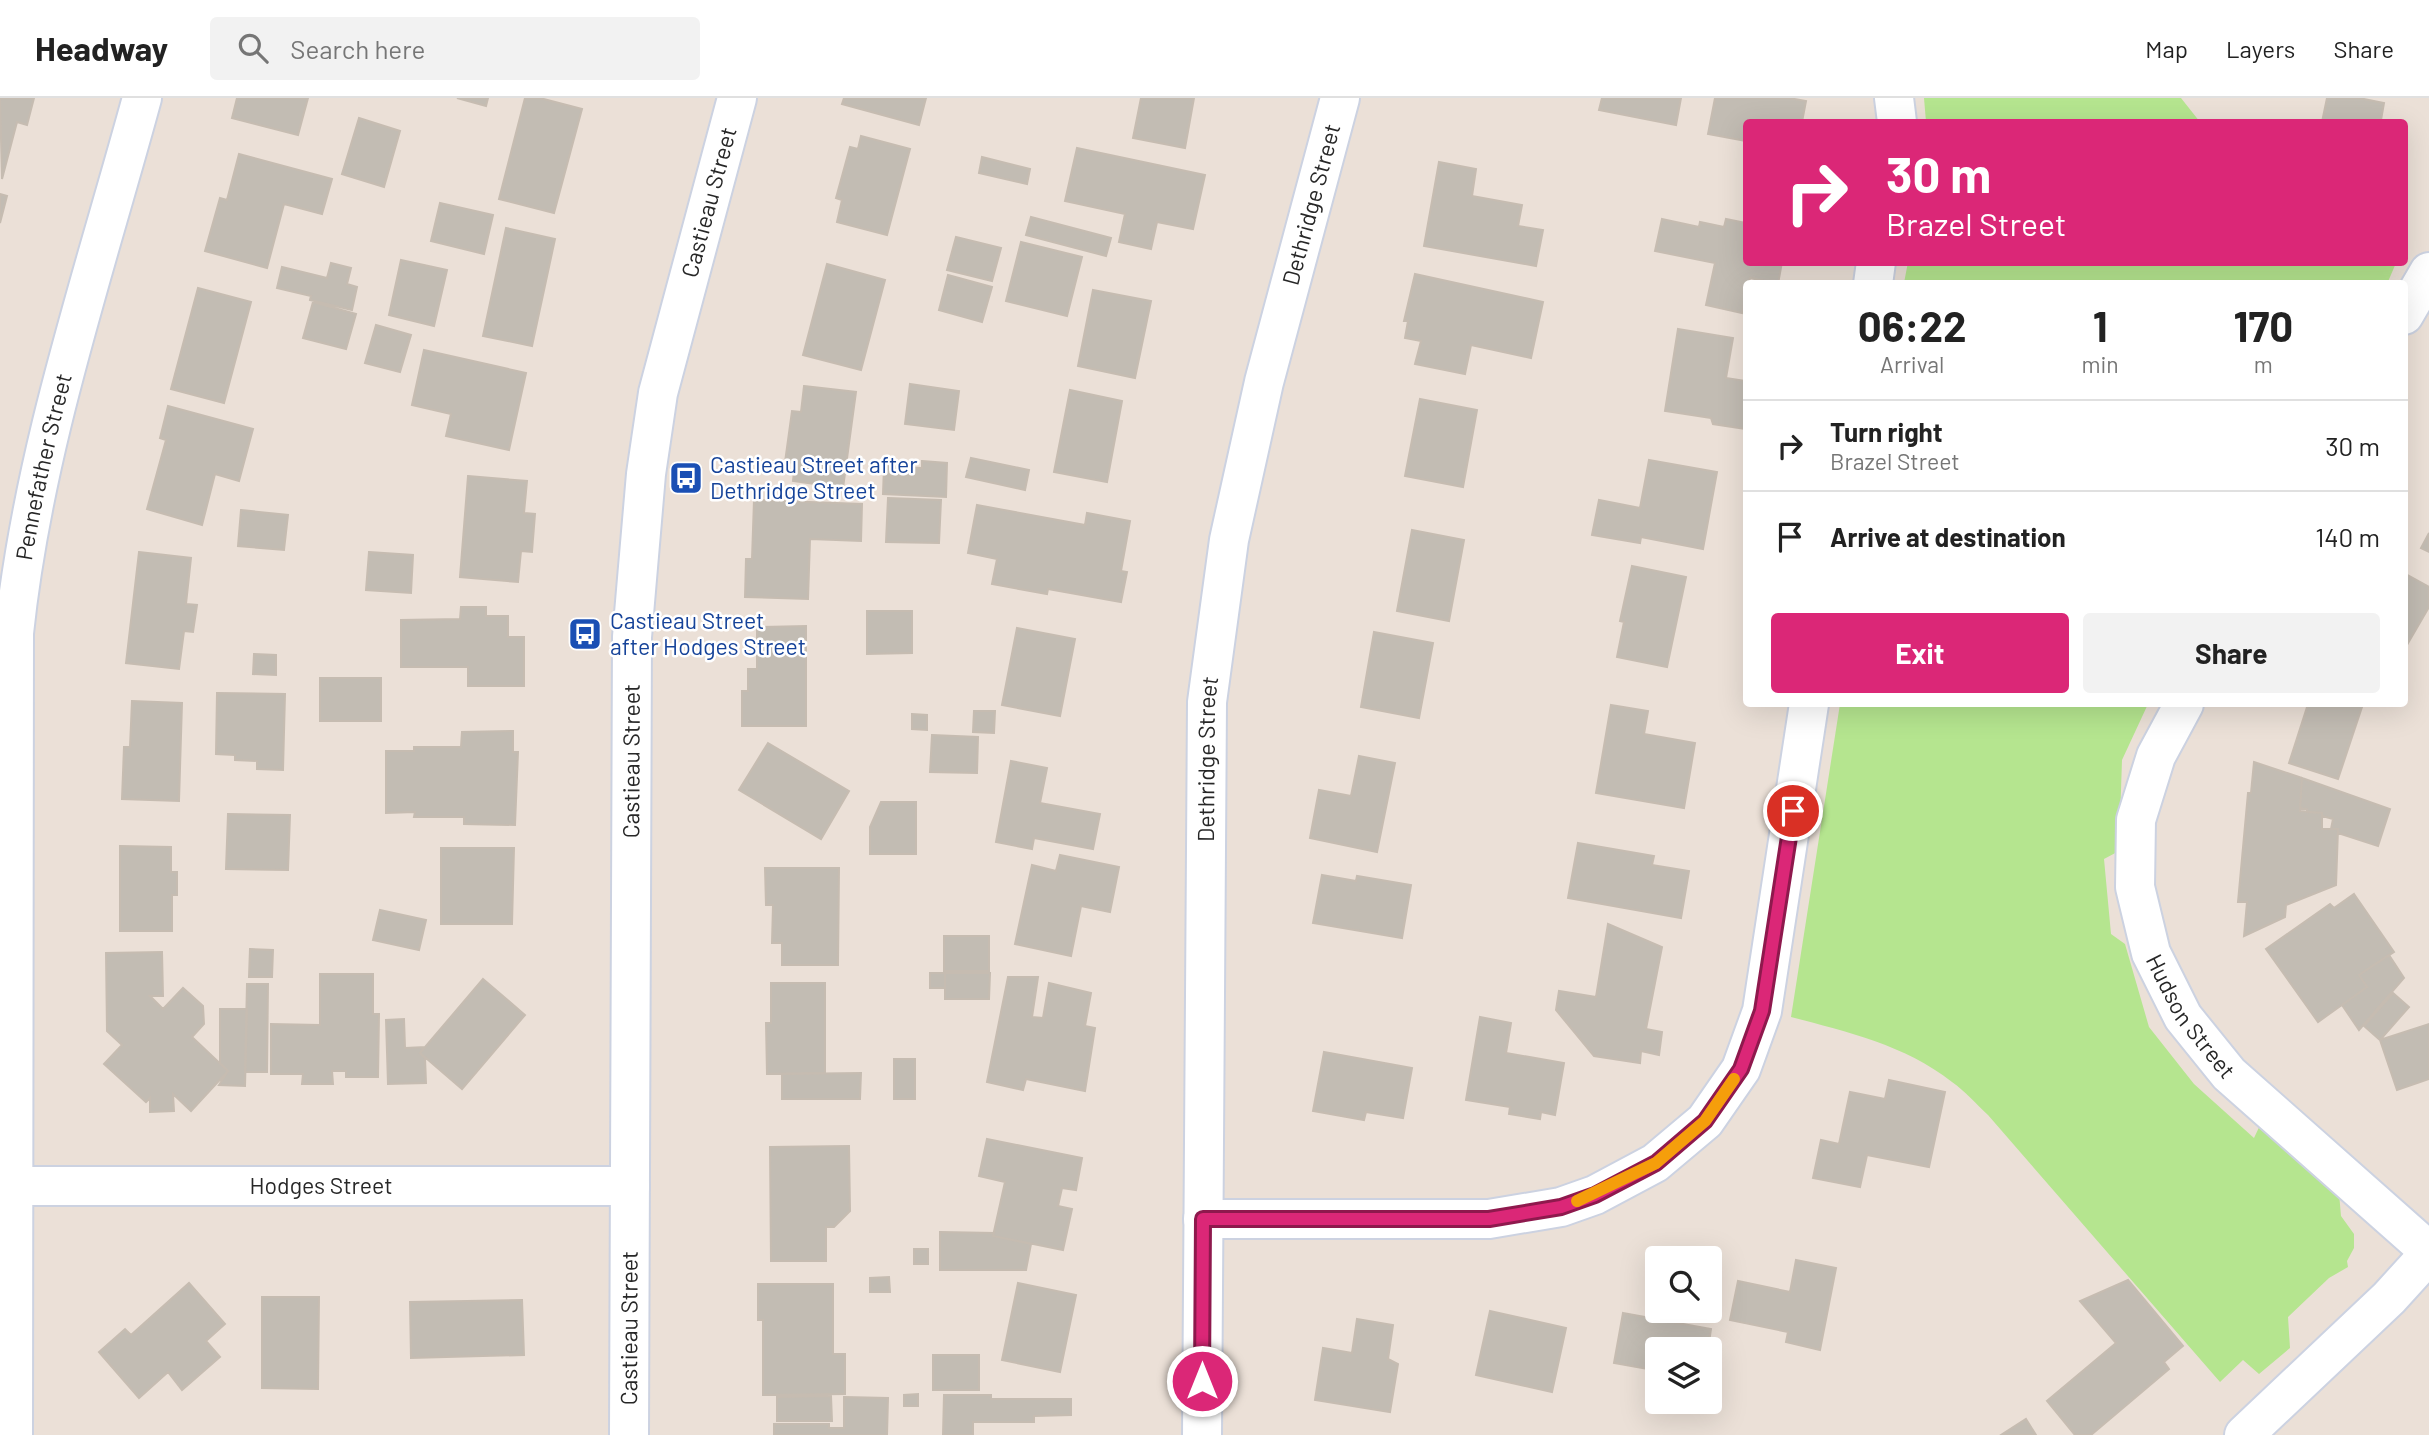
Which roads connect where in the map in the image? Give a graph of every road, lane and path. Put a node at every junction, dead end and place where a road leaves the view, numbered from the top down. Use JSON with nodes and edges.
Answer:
{"nodes":[{"id":1,"x":142,"y":98,"type":"edge"},
{"id":2,"x":737,"y":98,"type":"edge"},
{"id":3,"x":1340,"y":98,"type":"edge"},
{"id":4,"x":1894,"y":98,"type":"edge"},
{"id":5,"x":1897,"y":119,"type":"edge"},
{"id":6,"x":2429,"y":272,"type":"edge"},
{"id":7,"x":2408,"y":308,"type":"edge"},
{"id":8,"x":1809,"y":707,"type":"edge"},
{"id":9,"x":2182,"y":707,"type":"edge"},
{"id":10,"x":6,"y":751,"type":"edge"},
{"id":11,"x":13,"y":1186,"type":"junction"},
{"id":12,"x":630,"y":1186,"type":"junction"},
{"id":13,"x":1203,"y":1219,"type":"junction"},
{"id":14,"x":2429,"y":1252,"type":"edge"},
{"id":15,"x":2252,"y":1433,"type":"edge"},
{"id":16,"x":13,"y":1435,"type":"edge"},
{"id":17,"x":629,"y":1435,"type":"edge"},
{"id":18,"x":1202,"y":1435,"type":"edge"}],
"edges":[{"from":1,"to":10,"type":"street","name":"Pennefather Street"},
{"from":2,"to":12,"type":"street","name":"Castieau Street"},
{"from":3,"to":13,"type":"street","name":"Dethridge Street"},
{"from":4,"to":5,"type":"street"},
{"from":6,"to":7,"type":"street"},
{"from":8,"to":13,"type":"street"},
{"from":9,"to":14,"type":"street","name":"Hudson Street"},
{"from":10,"to":11,"type":"street","name":"Pennefather Street"},
{"from":11,"to":12,"type":"street","name":"Hodges Street"},
{"from":11,"to":16,"type":"street","name":"Pennefather Street"},
{"from":12,"to":17,"type":"street","name":"Castieau Street"},
{"from":13,"to":18,"type":"street","name":"Dethridge Street"},
{"from":14,"to":15,"type":"street"}]}
